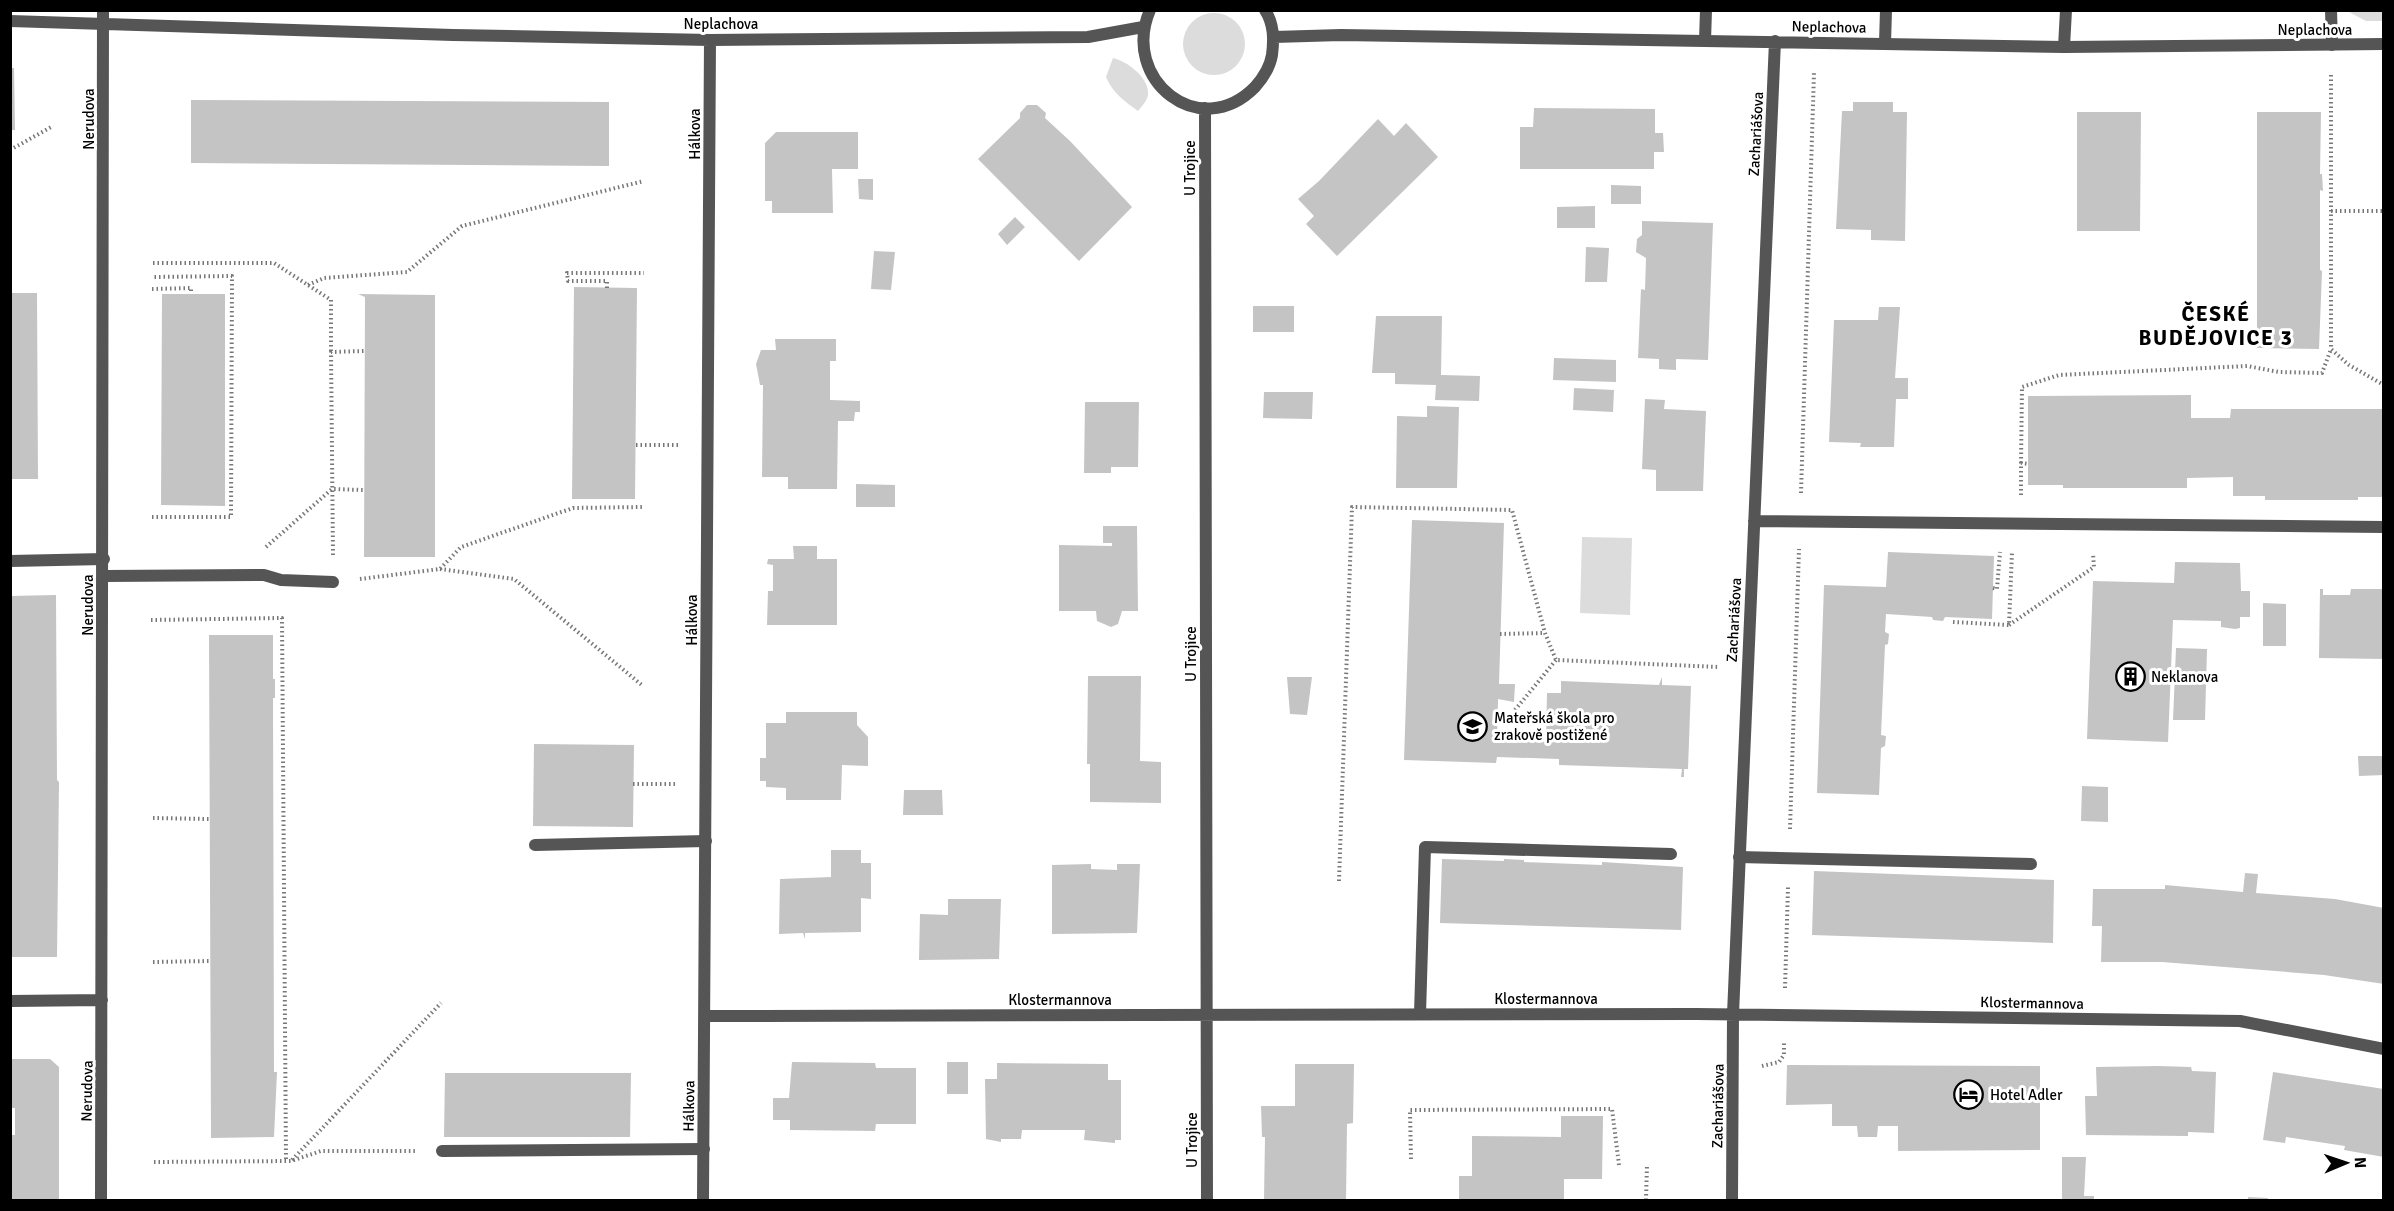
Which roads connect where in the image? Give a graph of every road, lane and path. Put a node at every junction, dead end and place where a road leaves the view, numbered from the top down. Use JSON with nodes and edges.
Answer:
{"nodes":[{"id":1,"x":1150,"y":10,"type":"edge"},
{"id":2,"x":1265,"y":10,"type":"edge"},
{"id":3,"x":1706,"y":10,"type":"edge"},
{"id":4,"x":1886,"y":10,"type":"edge"},
{"id":5,"x":2066,"y":10,"type":"edge"},
{"id":6,"x":2331,"y":10,"type":"edge"},
{"id":7,"x":104,"y":17,"type":"edge"},
{"id":8,"x":10,"y":21,"type":"edge"},
{"id":9,"x":1143,"y":27,"type":"junction"},
{"id":10,"x":1274,"y":38,"type":"junction"},
{"id":11,"x":710,"y":40,"type":"junction"},
{"id":12,"x":1705,"y":40,"type":"junction"},
{"id":13,"x":1775,"y":41,"type":"junction"},
{"id":14,"x":1886,"y":43,"type":"junction"},
{"id":15,"x":2384,"y":44,"type":"edge"},
{"id":16,"x":2332,"y":45,"type":"junction"},
{"id":17,"x":2064,"y":47,"type":"junction"},
{"id":18,"x":1814,"y":71,"type":"dead end"},
{"id":19,"x":2331,"y":75,"type":"dead end"},
{"id":20,"x":1205,"y":108,"type":"junction"},
{"id":21,"x":53,"y":126,"type":"dead end"},
{"id":22,"x":10,"y":150,"type":"edge"},
{"id":23,"x":644,"y":181,"type":"dead end"},
{"id":24,"x":2331,"y":211,"type":"junction"},
{"id":25,"x":2384,"y":211,"type":"edge"},
{"id":26,"x":153,"y":263,"type":"dead end"},
{"id":27,"x":644,"y":273,"type":"dead end"},
{"id":28,"x":153,"y":277,"type":"dead end"},
{"id":29,"x":309,"y":285,"type":"junction"},
{"id":30,"x":607,"y":288,"type":"dead end"},
{"id":31,"x":152,"y":289,"type":"dead end"},
{"id":32,"x":191,"y":294,"type":"dead end"},
{"id":33,"x":2331,"y":350,"type":"junction"},
{"id":34,"x":364,"y":351,"type":"dead end"},
{"id":35,"x":331,"y":352,"type":"junction"},
{"id":36,"x":2384,"y":385,"type":"edge"},
{"id":37,"x":636,"y":445,"type":"dead end"},
{"id":38,"x":708,"y":445,"type":"junction"},
{"id":39,"x":2021,"y":463,"type":"junction"},
{"id":40,"x":2028,"y":464,"type":"dead end"},
{"id":41,"x":332,"y":489,"type":"junction"},
{"id":42,"x":364,"y":490,"type":"dead end"},
{"id":43,"x":643,"y":507,"type":"dead end"},
{"id":44,"x":152,"y":517,"type":"dead end"},
{"id":45,"x":1754,"y":521,"type":"junction"},
{"id":46,"x":1800,"y":521,"type":"junction"},
{"id":47,"x":1988,"y":523,"type":"junction"},
{"id":48,"x":2022,"y":523,"type":"junction"},
{"id":49,"x":2093,"y":524,"type":"junction"},
{"id":50,"x":2384,"y":527,"type":"edge"},
{"id":51,"x":2000,"y":548,"type":"junction"},
{"id":52,"x":104,"y":559,"type":"junction"},
{"id":53,"x":10,"y":561,"type":"edge"},
{"id":54,"x":440,"y":569,"type":"junction"},
{"id":55,"x":233,"y":575,"type":"junction"},
{"id":56,"x":104,"y":576,"type":"junction"},
{"id":57,"x":333,"y":582,"type":"junction"},
{"id":58,"x":1993,"y":588,"type":"dead end"},
{"id":59,"x":151,"y":620,"type":"dead end"},
{"id":60,"x":1953,"y":622,"type":"dead end"},
{"id":61,"x":2009,"y":625,"type":"junction"},
{"id":62,"x":1500,"y":633,"type":"dead end"},
{"id":63,"x":1545,"y":633,"type":"junction"},
{"id":64,"x":1556,"y":660,"type":"junction"},
{"id":65,"x":1695,"y":666,"type":"dead end"},
{"id":66,"x":643,"y":686,"type":"dead end"},
{"id":67,"x":1515,"y":710,"type":"dead end"},
{"id":68,"x":633,"y":784,"type":"dead end"},
{"id":69,"x":707,"y":784,"type":"junction"},
{"id":70,"x":153,"y":818,"type":"dead end"},
{"id":71,"x":209,"y":819,"type":"dead end"},
{"id":72,"x":706,"y":841,"type":"junction"},
{"id":73,"x":535,"y":844,"type":"dead end"},
{"id":74,"x":1671,"y":854,"type":"dead end"},
{"id":75,"x":1739,"y":857,"type":"junction"},
{"id":76,"x":1789,"y":858,"type":"junction"},
{"id":77,"x":2031,"y":864,"type":"dead end"},
{"id":78,"x":1339,"y":881,"type":"dead end"},
{"id":79,"x":210,"y":961,"type":"dead end"},
{"id":80,"x":153,"y":962,"type":"dead end"},
{"id":81,"x":102,"y":1000,"type":"junction"},
{"id":82,"x":10,"y":1001,"type":"edge"},
{"id":83,"x":441,"y":1003,"type":"dead end"},
{"id":84,"x":1420,"y":1014,"type":"junction"},
{"id":85,"x":1732,"y":1014,"type":"junction"},
{"id":86,"x":1785,"y":1014,"type":"junction"},
{"id":87,"x":1208,"y":1015,"type":"junction"},
{"id":88,"x":706,"y":1016,"type":"junction"},
{"id":89,"x":2384,"y":1049,"type":"edge"},
{"id":90,"x":1734,"y":1069,"type":"junction"},
{"id":91,"x":704,"y":1149,"type":"junction"},
{"id":92,"x":442,"y":1151,"type":"joint"},
{"id":93,"x":1411,"y":1159,"type":"dead end"},
{"id":94,"x":289,"y":1160,"type":"junction"},
{"id":95,"x":154,"y":1162,"type":"dead end"},
{"id":96,"x":1619,"y":1165,"type":"dead end"},
{"id":97,"x":1647,"y":1165,"type":"dead end"},
{"id":98,"x":101,"y":1200,"type":"edge"},
{"id":99,"x":703,"y":1200,"type":"edge"},
{"id":100,"x":1207,"y":1200,"type":"edge"},
{"id":101,"x":1646,"y":1200,"type":"edge"},
{"id":102,"x":1732,"y":1200,"type":"edge"}],
"edges":[{"from":1,"to":9,"type":"street"},
{"from":2,"to":10,"type":"street"},
{"from":3,"to":12,"type":"street"},
{"from":4,"to":14,"type":"street"},
{"from":5,"to":17,"type":"street"},
{"from":6,"to":16,"type":"street"},
{"from":7,"to":8,"type":"street","name":"Neplachova"},
{"from":7,"to":11,"type":"street","name":"Neplachova"},
{"from":7,"to":52,"type":"street","name":"Nerudova"},
{"from":9,"to":11,"type":"street","name":"Neplachova"},
{"from":9,"to":20,"type":"street"},
{"from":10,"to":12,"type":"street","name":"Neplachova"},
{"from":10,"to":20,"type":"street"},
{"from":11,"to":38,"type":"street","name":"Hálkova"},
{"from":12,"to":13,"type":"street","name":"Neplachova"},
{"from":13,"to":14,"type":"street","name":"Neplachova"},
{"from":13,"to":45,"type":"street","name":"Zachariášova"},
{"from":14,"to":17,"type":"street","name":"Neplachova"},
{"from":15,"to":16,"type":"street","name":"Neplachova"},
{"from":16,"to":17,"type":"street","name":"Neplachova"},
{"from":18,"to":46,"type":"path"},
{"from":19,"to":24,"type":"path"},
{"from":20,"to":87,"type":"street","name":"U Trojice"},
{"from":21,"to":22,"type":"path"},
{"from":23,"to":29,"type":"path"},
{"from":24,"to":25,"type":"path"},
{"from":24,"to":33,"type":"path"},
{"from":26,"to":29,"type":"path"},
{"from":27,"to":30,"type":"path"},
{"from":28,"to":44,"type":"path"},
{"from":29,"to":35,"type":"path"},
{"from":31,"to":32,"type":"path"},
{"from":33,"to":36,"type":"path"},
{"from":33,"to":39,"type":"path"},
{"from":34,"to":35,"type":"path"},
{"from":35,"to":41,"type":"path"},
{"from":37,"to":38,"type":"path"},
{"from":38,"to":69,"type":"street","name":"Hálkova"},
{"from":39,"to":40,"type":"path"},
{"from":39,"to":48,"type":"path"},
{"from":41,"to":42,"type":"path"},
{"from":41,"to":55,"type":"path"},
{"from":41,"to":57,"type":"path"},
{"from":43,"to":54,"type":"path"},
{"from":45,"to":46,"type":"street"},
{"from":45,"to":75,"type":"street","name":"Zachariášova"},
{"from":46,"to":47,"type":"street"},
{"from":46,"to":76,"type":"path"},
{"from":47,"to":48,"type":"street"},
{"from":47,"to":51,"type":"path"},
{"from":48,"to":49,"type":"street"},
{"from":49,"to":50,"type":"street"},
{"from":49,"to":61,"type":"path"},
{"from":51,"to":58,"type":"path"},
{"from":51,"to":61,"type":"path"},
{"from":52,"to":53,"type":"street"},
{"from":52,"to":56,"type":"street","name":"Nerudova"},
{"from":54,"to":57,"type":"path"},
{"from":54,"to":66,"type":"path"},
{"from":55,"to":56,"type":"street"},
{"from":55,"to":57,"type":"street"},
{"from":56,"to":81,"type":"street","name":"Nerudova"},
{"from":59,"to":94,"type":"path"},
{"from":60,"to":61,"type":"path"},
{"from":62,"to":63,"type":"path"},
{"from":63,"to":64,"type":"path"},
{"from":63,"to":78,"type":"path"},
{"from":64,"to":65,"type":"path"},
{"from":64,"to":67,"type":"path"},
{"from":68,"to":69,"type":"path"},
{"from":69,"to":72,"type":"street","name":"Hálkova"},
{"from":70,"to":71,"type":"path"},
{"from":72,"to":73,"type":"street"},
{"from":72,"to":88,"type":"street","name":"Hálkova"},
{"from":74,"to":84,"type":"street"},
{"from":75,"to":76,"type":"street"},
{"from":75,"to":85,"type":"street","name":"Zachariášova"},
{"from":76,"to":77,"type":"street"},
{"from":76,"to":86,"type":"path"},
{"from":79,"to":80,"type":"path"},
{"from":81,"to":82,"type":"street"},
{"from":81,"to":98,"type":"street","name":"Nerudova"},
{"from":83,"to":94,"type":"path"},
{"from":84,"to":85,"type":"street","name":"Klostermannova"},
{"from":84,"to":87,"type":"street","name":"Klostermannova"},
{"from":85,"to":86,"type":"street","name":"Klostermannova"},
{"from":85,"to":90,"type":"street","name":"Zachariášova"},
{"from":86,"to":89,"type":"street","name":"Klostermannova"},
{"from":86,"to":90,"type":"path"},
{"from":87,"to":88,"type":"street","name":"Klostermannova"},
{"from":87,"to":100,"type":"street","name":"U Trojice"},
{"from":88,"to":91,"type":"street","name":"Hálkova"},
{"from":90,"to":102,"type":"street","name":"Zachariášova"},
{"from":91,"to":92,"type":"street"},
{"from":91,"to":99,"type":"street","name":"Hálkova"},
{"from":92,"to":94,"type":"path"},
{"from":93,"to":96,"type":"path"},
{"from":94,"to":95,"type":"path"},
{"from":97,"to":101,"type":"path"}]}
